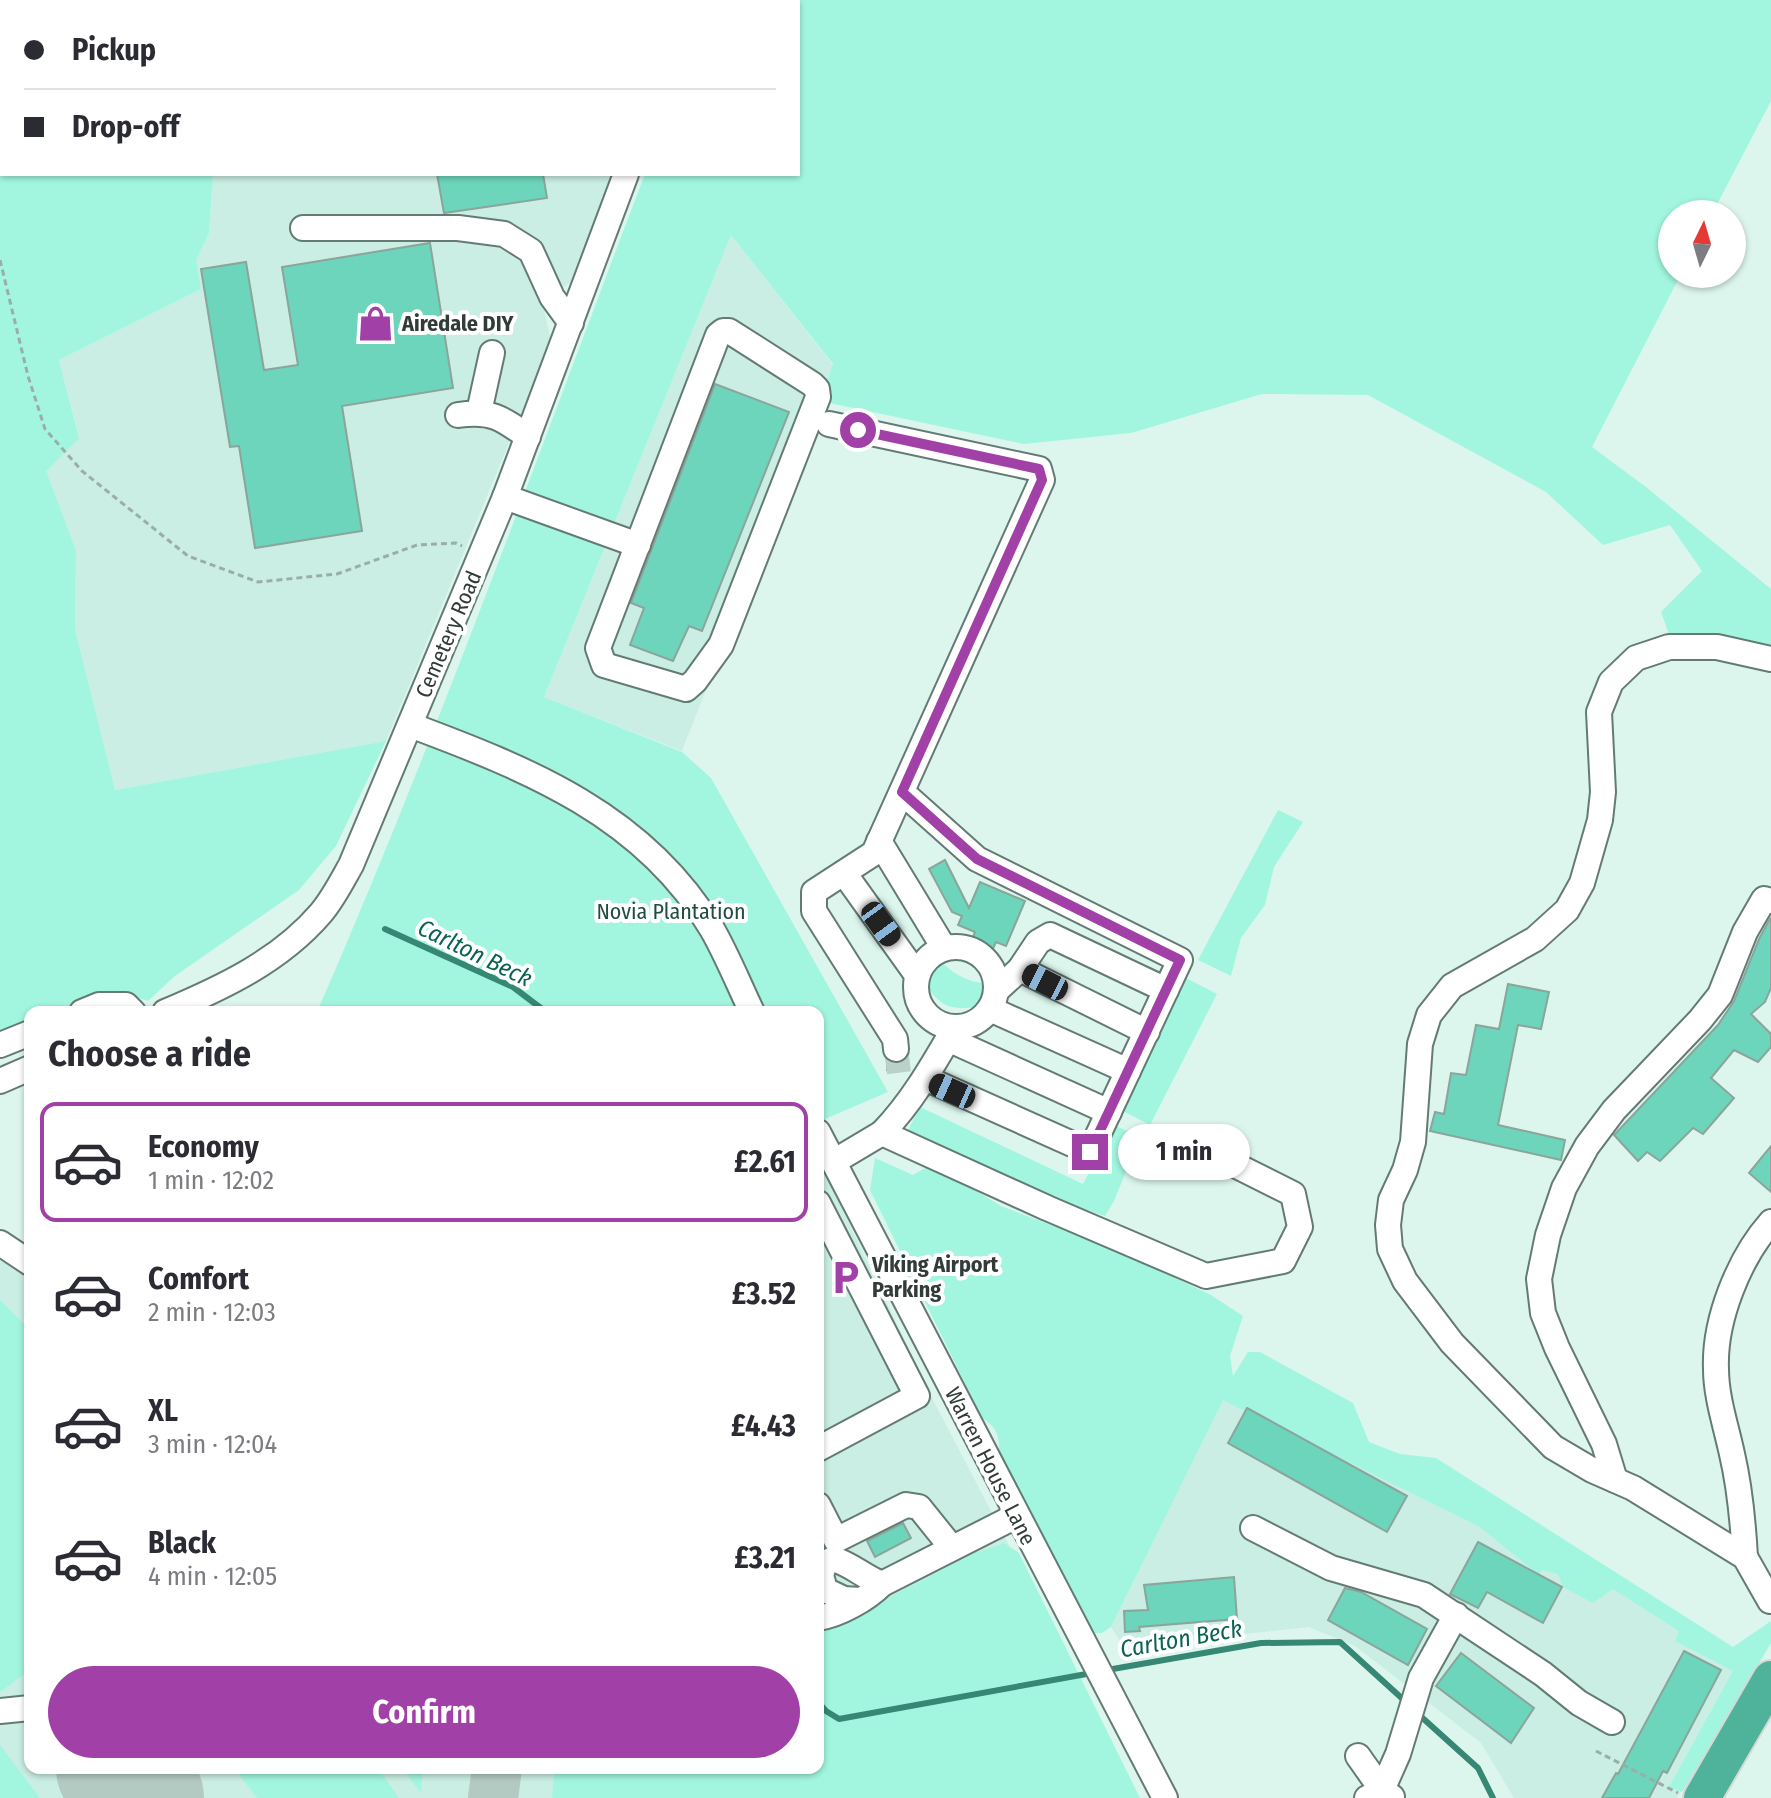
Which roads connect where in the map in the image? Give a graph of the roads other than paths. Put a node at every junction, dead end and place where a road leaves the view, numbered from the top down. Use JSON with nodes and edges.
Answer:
{"nodes":[{"id":1,"x":625,"y":176,"type":"edge"},
{"id":2,"x":303,"y":228,"type":"dead end"},
{"id":3,"x":571,"y":323,"type":"junction"},
{"id":4,"x":492,"y":353,"type":"dead end"},
{"id":5,"x":829,"y":424,"type":"dead end"},
{"id":6,"x":528,"y":437,"type":"junction"},
{"id":7,"x":505,"y":497,"type":"junction"},
{"id":8,"x":638,"y":545,"type":"junction"},
{"id":9,"x":1771,"y":659,"type":"edge"},
{"id":10,"x":410,"y":725,"type":"junction"},
{"id":11,"x":902,"y":792,"type":"junction"},
{"id":12,"x":877,"y":847,"type":"junction"},
{"id":13,"x":844,"y":873,"type":"junction"},
{"id":14,"x":1771,"y":901,"type":"edge"},
{"id":15,"x":944,"y":948,"type":"junction"},
{"id":16,"x":1020,"y":969,"type":"junction"},
{"id":17,"x":917,"y":975,"type":"junction"},
{"id":18,"x":1166,"y":990,"type":"junction"},
{"id":19,"x":993,"y":1000,"type":"junction"},
{"id":20,"x":97,"y":1006,"type":"edge"},
{"id":21,"x":127,"y":1006,"type":"edge"},
{"id":22,"x":197,"y":1006,"type":"edge"},
{"id":23,"x":749,"y":1006,"type":"edge"},
{"id":24,"x":1147,"y":1032,"type":"junction"},
{"id":25,"x":951,"y":1033,"type":"junction"},
{"id":26,"x":24,"y":1035,"type":"edge"},
{"id":27,"x":0,"y":1045,"type":"edge"},
{"id":28,"x":896,"y":1049,"type":"tunnel mouth"},
{"id":29,"x":24,"y":1071,"type":"edge"},
{"id":30,"x":1128,"y":1071,"type":"junction"},
{"id":31,"x":925,"y":1078,"type":"junction"},
{"id":32,"x":0,"y":1081,"type":"edge"},
{"id":33,"x":900,"y":1081,"type":"tunnel mouth"},
{"id":34,"x":1109,"y":1112,"type":"junction"},
{"id":35,"x":890,"y":1125,"type":"junction"},
{"id":36,"x":1183,"y":1139,"type":"dead end"},
{"id":37,"x":824,"y":1142,"type":"edge"},
{"id":38,"x":835,"y":1161,"type":"junction"},
{"id":39,"x":824,"y":1215,"type":"edge"},
{"id":40,"x":1771,"y":1222,"type":"edge"},
{"id":41,"x":1,"y":1244,"type":"edge"},
{"id":42,"x":24,"y":1259,"type":"edge"},
{"id":43,"x":824,"y":1446,"type":"edge"},
{"id":44,"x":1615,"y":1480,"type":"junction"},
{"id":45,"x":1016,"y":1516,"type":"junction"},
{"id":46,"x":1253,"y":1528,"type":"dead end"},
{"id":47,"x":827,"y":1542,"type":"edge"},
{"id":48,"x":952,"y":1548,"type":"junction"},
{"id":49,"x":1745,"y":1557,"type":"junction"},
{"id":50,"x":824,"y":1566,"type":"edge"},
{"id":51,"x":882,"y":1584,"type":"junction"},
{"id":52,"x":824,"y":1586,"type":"edge"},
{"id":53,"x":860,"y":1600,"type":"junction"},
{"id":54,"x":1770,"y":1601,"type":"edge"},
{"id":55,"x":1456,"y":1615,"type":"junction"},
{"id":56,"x":824,"y":1617,"type":"edge"},
{"id":57,"x":1771,"y":1679,"type":"edge"},
{"id":58,"x":24,"y":1709,"type":"edge"},
{"id":59,"x":0,"y":1711,"type":"edge"},
{"id":60,"x":1612,"y":1722,"type":"dead end"},
{"id":61,"x":1358,"y":1756,"type":"dead end"},
{"id":62,"x":1380,"y":1795,"type":"edge"},
{"id":63,"x":1165,"y":1798,"type":"edge"},
{"id":64,"x":1702,"y":1798,"type":"edge"}],
"edges":[{"from":1,"to":3,"type":"street","name":"Cemetery Road"},
{"from":2,"to":3,"type":"street"},
{"from":3,"to":6,"type":"street","name":"Cemetery Road"},
{"from":4,"to":6,"type":"street"},
{"from":5,"to":11,"type":"street"},
{"from":6,"to":7,"type":"street","name":"Cemetery Road"},
{"from":7,"to":8,"type":"street"},
{"from":7,"to":10,"type":"street","name":"Cemetery Road"},
{"from":8,"to":8,"type":"street"},
{"from":9,"to":44,"type":"street"},
{"from":10,"to":22,"type":"street","name":"Cemetery Road"},
{"from":10,"to":23,"type":"street"},
{"from":11,"to":12,"type":"street"},
{"from":11,"to":18,"type":"street"},
{"from":12,"to":13,"type":"street"},
{"from":12,"to":15,"type":"street"},
{"from":13,"to":17,"type":"street"},
{"from":13,"to":28,"type":"street"},
{"from":14,"to":44,"type":"street"},
{"from":15,"to":17,"type":"street"},
{"from":15,"to":19,"type":"street"},
{"from":16,"to":18,"type":"street"},
{"from":16,"to":19,"type":"street"},
{"from":16,"to":24,"type":"street"},
{"from":17,"to":25,"type":"street"},
{"from":18,"to":24,"type":"street"},
{"from":19,"to":25,"type":"street"},
{"from":19,"to":30,"type":"street"},
{"from":20,"to":21,"type":"street"},
{"from":24,"to":30,"type":"street"},
{"from":25,"to":31,"type":"street"},
{"from":25,"to":34,"type":"street"},
{"from":26,"to":27,"type":"street"},
{"from":29,"to":32,"type":"street"},
{"from":30,"to":34,"type":"street"},
{"from":31,"to":34,"type":"street"},
{"from":31,"to":35,"type":"street"},
{"from":33,"to":35,"type":"street"},
{"from":35,"to":36,"type":"street"},
{"from":35,"to":38,"type":"street"},
{"from":37,"to":38,"type":"street","name":"Warren House Lane"},
{"from":38,"to":45,"type":"street","name":"Warren House Lane"},
{"from":39,"to":43,"type":"street"},
{"from":40,"to":49,"type":"street"},
{"from":41,"to":42,"type":"street"},
{"from":44,"to":49,"type":"street"},
{"from":45,"to":48,"type":"street"},
{"from":45,"to":63,"type":"street","name":"Warren House Lane"},
{"from":46,"to":55,"type":"street"},
{"from":47,"to":48,"type":"street"},
{"from":48,"to":51,"type":"street"},
{"from":49,"to":54,"type":"street"},
{"from":50,"to":51,"type":"street"},
{"from":51,"to":53,"type":"street"},
{"from":52,"to":53,"type":"street"},
{"from":53,"to":56,"type":"street"},
{"from":55,"to":60,"type":"street"},
{"from":55,"to":62,"type":"street"},
{"from":57,"to":64,"type":"highway"},
{"from":58,"to":59,"type":"street"},
{"from":61,"to":62,"type":"street"}]}
